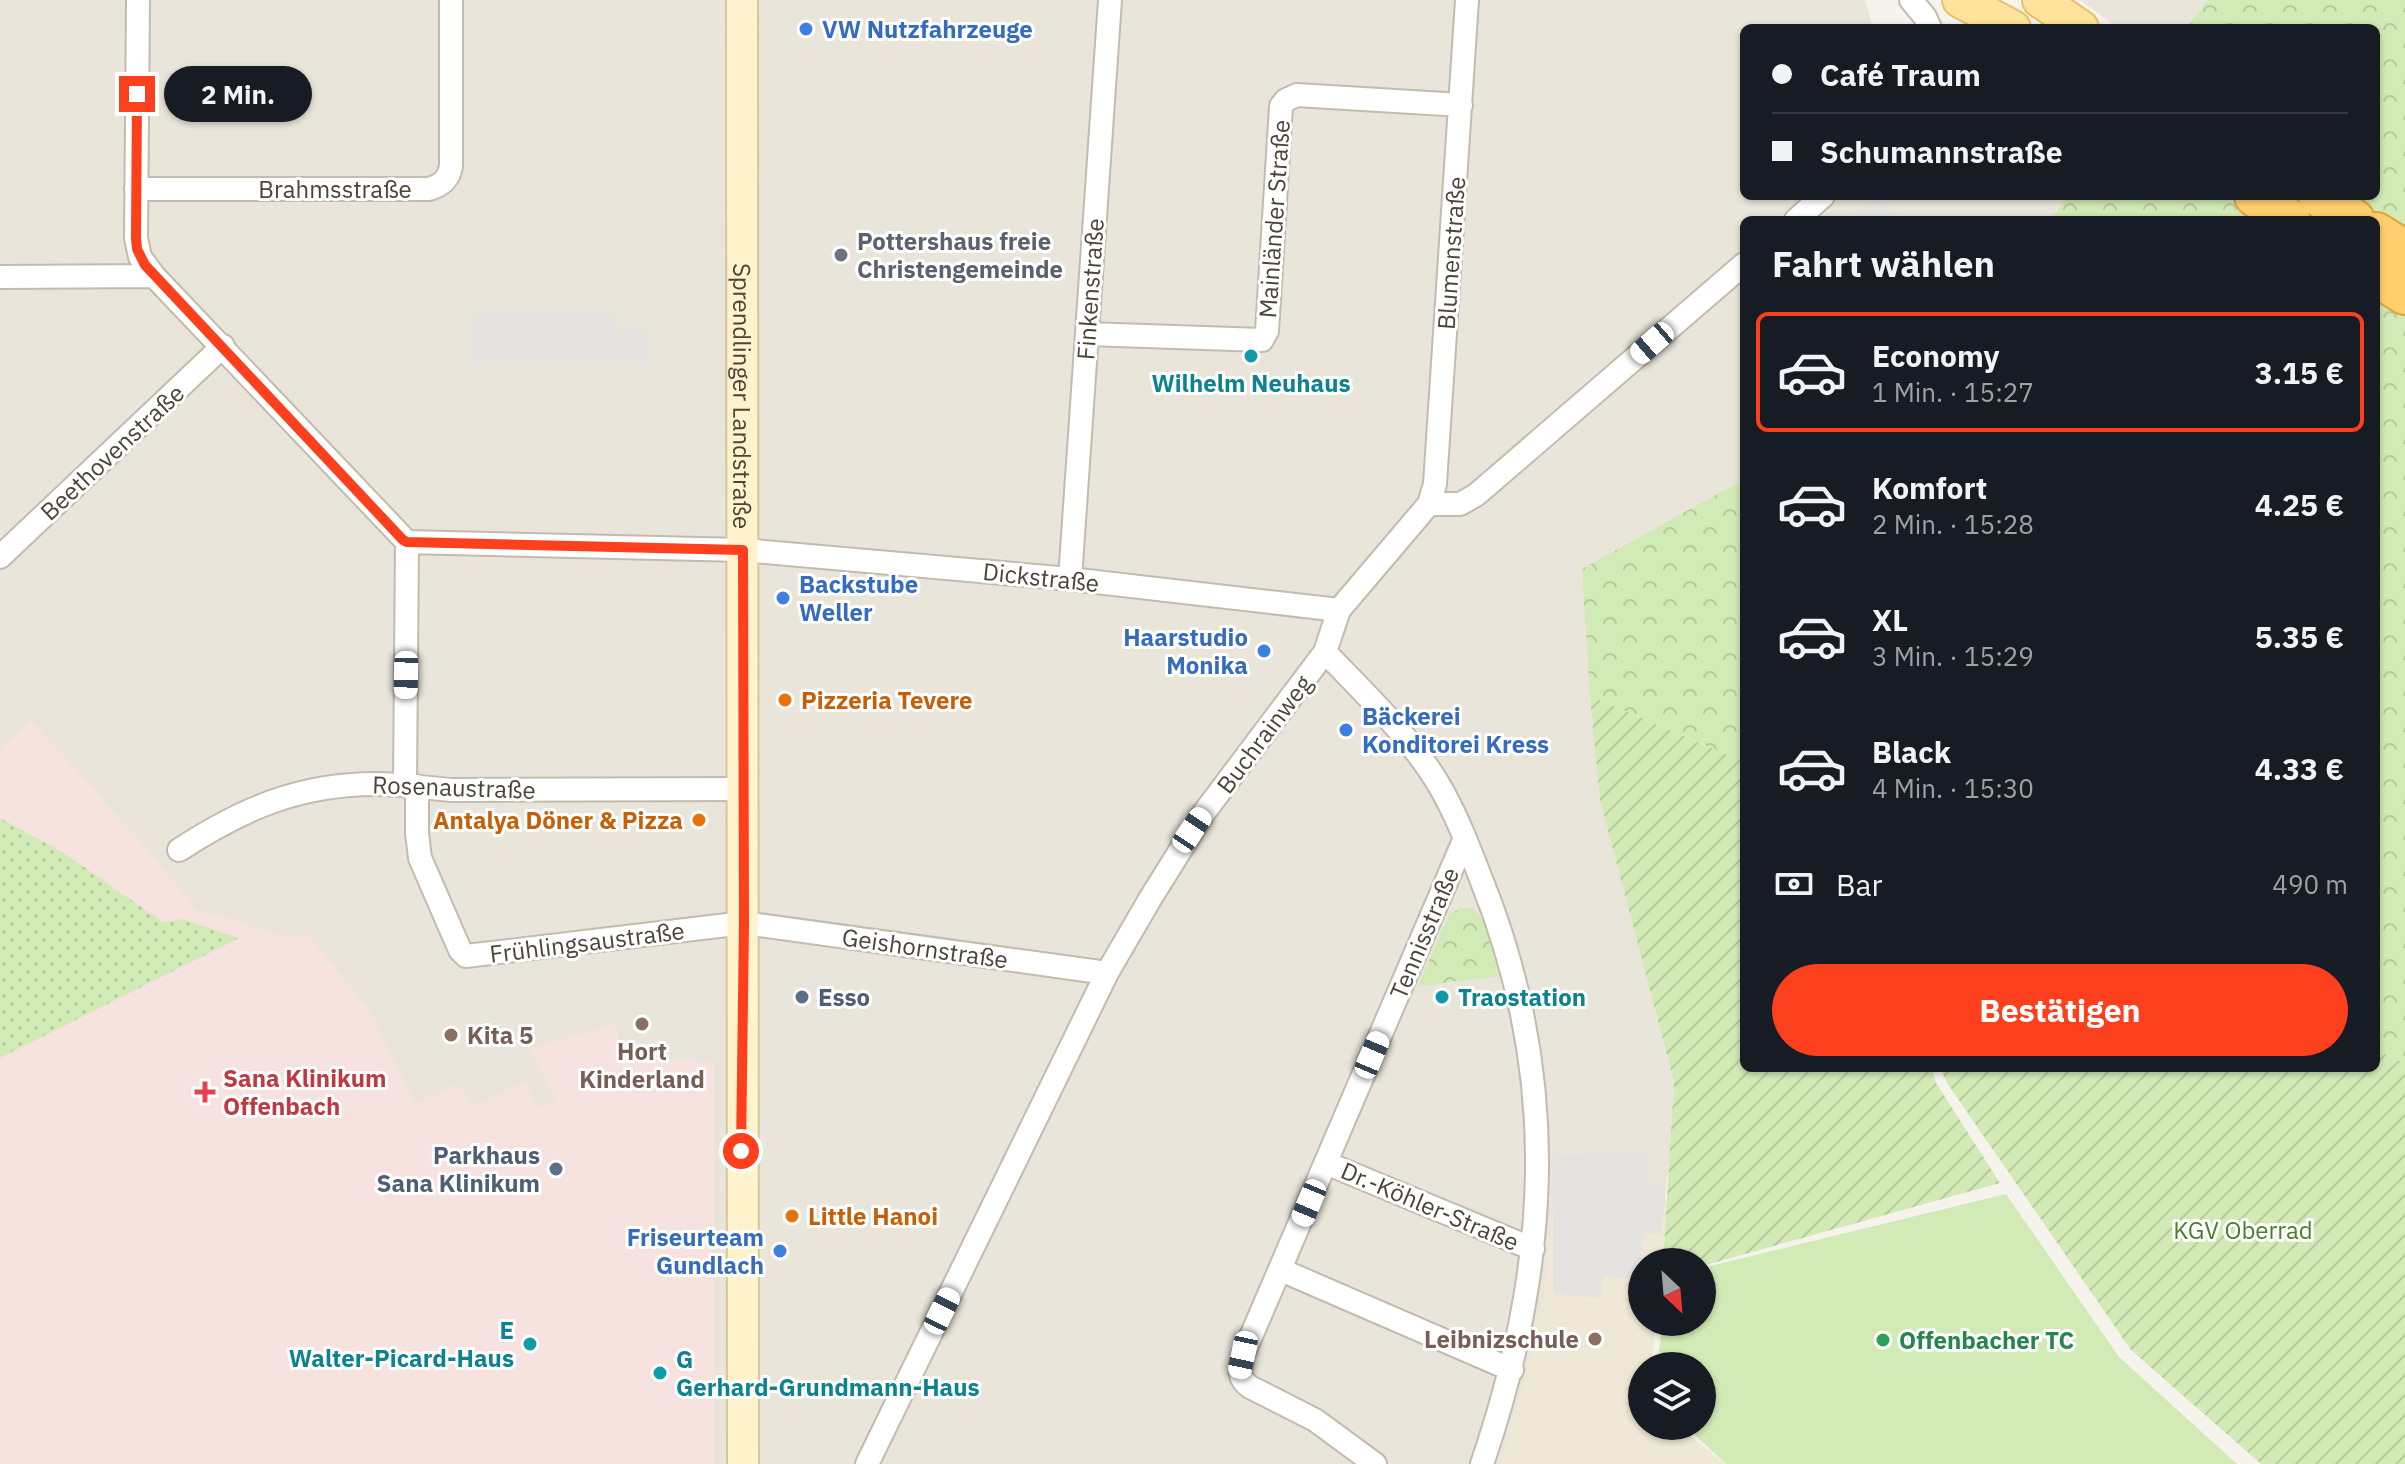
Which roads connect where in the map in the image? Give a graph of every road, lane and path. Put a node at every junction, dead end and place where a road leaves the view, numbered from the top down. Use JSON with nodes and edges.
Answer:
{"nodes":[{"id":1,"x":138,"y":0,"type":"edge"},
{"id":2,"x":451,"y":0,"type":"edge"},
{"id":3,"x":742,"y":0,"type":"edge"},
{"id":4,"x":1110,"y":0,"type":"edge"},
{"id":5,"x":1467,"y":0,"type":"edge"},
{"id":6,"x":1911,"y":0,"type":"edge"},
{"id":7,"x":1960,"y":0,"type":"edge"},
{"id":8,"x":2040,"y":0,"type":"edge"},
{"id":9,"x":2007,"y":19,"type":"edge"},
{"id":10,"x":1928,"y":24,"type":"edge"},
{"id":11,"x":2075,"y":24,"type":"edge"},
{"id":12,"x":1461,"y":105,"type":"junction"},
{"id":13,"x":136,"y":189,"type":"junction"},
{"id":14,"x":1818,"y":200,"type":"edge"},
{"id":15,"x":2261,"y":200,"type":"edge"},
{"id":16,"x":2325,"y":200,"type":"edge"},
{"id":17,"x":1800,"y":216,"type":"edge"},
{"id":18,"x":2284,"y":216,"type":"edge"},
{"id":19,"x":2348,"y":216,"type":"edge"},
{"id":20,"x":2380,"y":235,"type":"edge"},
{"id":21,"x":2405,"y":251,"type":"edge"},
{"id":22,"x":1740,"y":267,"type":"edge"},
{"id":23,"x":154,"y":276,"type":"junction"},
{"id":24,"x":0,"y":277,"type":"edge"},
{"id":25,"x":2380,"y":278,"type":"edge"},
{"id":26,"x":2405,"y":294,"type":"edge"},
{"id":27,"x":1087,"y":334,"type":"junction"},
{"id":28,"x":223,"y":346,"type":"junction"},
{"id":29,"x":1429,"y":504,"type":"junction"},
{"id":30,"x":407,"y":542,"type":"junction"},
{"id":31,"x":743,"y":550,"type":"junction"},
{"id":32,"x":0,"y":557,"type":"edge"},
{"id":33,"x":1070,"y":579,"type":"junction"},
{"id":34,"x":1339,"y":610,"type":"junction"},
{"id":35,"x":1325,"y":652,"type":"junction"},
{"id":36,"x":411,"y":786,"type":"junction"},
{"id":37,"x":743,"y":789,"type":"junction"},
{"id":38,"x":1465,"y":838,"type":"junction"},
{"id":39,"x":179,"y":850,"type":"dead end"},
{"id":40,"x":744,"y":923,"type":"junction"},
{"id":41,"x":1107,"y":973,"type":"junction"},
{"id":42,"x":1326,"y":1163,"type":"junction"},
{"id":43,"x":1533,"y":1249,"type":"junction"},
{"id":44,"x":1281,"y":1270,"type":"junction"},
{"id":45,"x":1512,"y":1370,"type":"junction"},
{"id":46,"x":743,"y":1464,"type":"edge"},
{"id":47,"x":867,"y":1464,"type":"edge"},
{"id":48,"x":1375,"y":1464,"type":"edge"},
{"id":49,"x":1482,"y":1464,"type":"edge"}],
"edges":[{"from":1,"to":13,"type":"street"},
{"from":2,"to":13,"type":"street","name":"Brahmsstraße"},
{"from":3,"to":31,"type":"main road","name":"Sprendlinger Landstraße"},
{"from":4,"to":27,"type":"street","name":"Finkenstraße"},
{"from":5,"to":12,"type":"street","name":"Blumenstraße"},
{"from":6,"to":10,"type":"street"},
{"from":7,"to":9,"type":"main road"},
{"from":8,"to":11,"type":"main road"},
{"from":12,"to":27,"type":"street","name":"Mainländer Straße"},
{"from":12,"to":29,"type":"street","name":"Blumenstraße"},
{"from":13,"to":23,"type":"street"},
{"from":14,"to":17,"type":"street"},
{"from":15,"to":18,"type":"highway"},
{"from":16,"to":19,"type":"highway"},
{"from":20,"to":21,"type":"highway"},
{"from":22,"to":29,"type":"street"},
{"from":23,"to":24,"type":"street"},
{"from":23,"to":28,"type":"street"},
{"from":25,"to":26,"type":"highway"},
{"from":27,"to":33,"type":"street","name":"Finkenstraße"},
{"from":28,"to":30,"type":"street"},
{"from":28,"to":32,"type":"street","name":"Beethovenstraße"},
{"from":29,"to":34,"type":"street","name":"Buchrainweg"},
{"from":30,"to":31,"type":"street","name":"Dickstraße"},
{"from":30,"to":36,"type":"street","name":"Frühlingsaustraße"},
{"from":31,"to":33,"type":"street","name":"Dickstraße"},
{"from":31,"to":37,"type":"main road","name":"Sprendlinger Landstraße"},
{"from":33,"to":34,"type":"street","name":"Dickstraße"},
{"from":34,"to":35,"type":"street","name":"Buchrainweg"},
{"from":35,"to":38,"type":"street"},
{"from":35,"to":41,"type":"street","name":"Buchrainweg"},
{"from":36,"to":37,"type":"street","name":"Rosenaustraße"},
{"from":36,"to":39,"type":"street","name":"Rosenaustraße"},
{"from":36,"to":40,"type":"street","name":"Frühlingsaustraße"},
{"from":37,"to":40,"type":"main road","name":"Sprendlinger Landstraße"},
{"from":38,"to":42,"type":"street","name":"Tennisstraße"},
{"from":38,"to":43,"type":"street"},
{"from":40,"to":41,"type":"street","name":"Geishornstraße"},
{"from":40,"to":46,"type":"main road","name":"Sprendlinger Landstraße"},
{"from":41,"to":47,"type":"street","name":"Buchrainweg"},
{"from":42,"to":43,"type":"street","name":"Dr.-Köhler-Straße"},
{"from":42,"to":44,"type":"street","name":"Tennisstraße"},
{"from":43,"to":45,"type":"street"},
{"from":44,"to":45,"type":"street"},
{"from":44,"to":48,"type":"street","name":"Tennisstraße"},
{"from":45,"to":49,"type":"street"}]}
